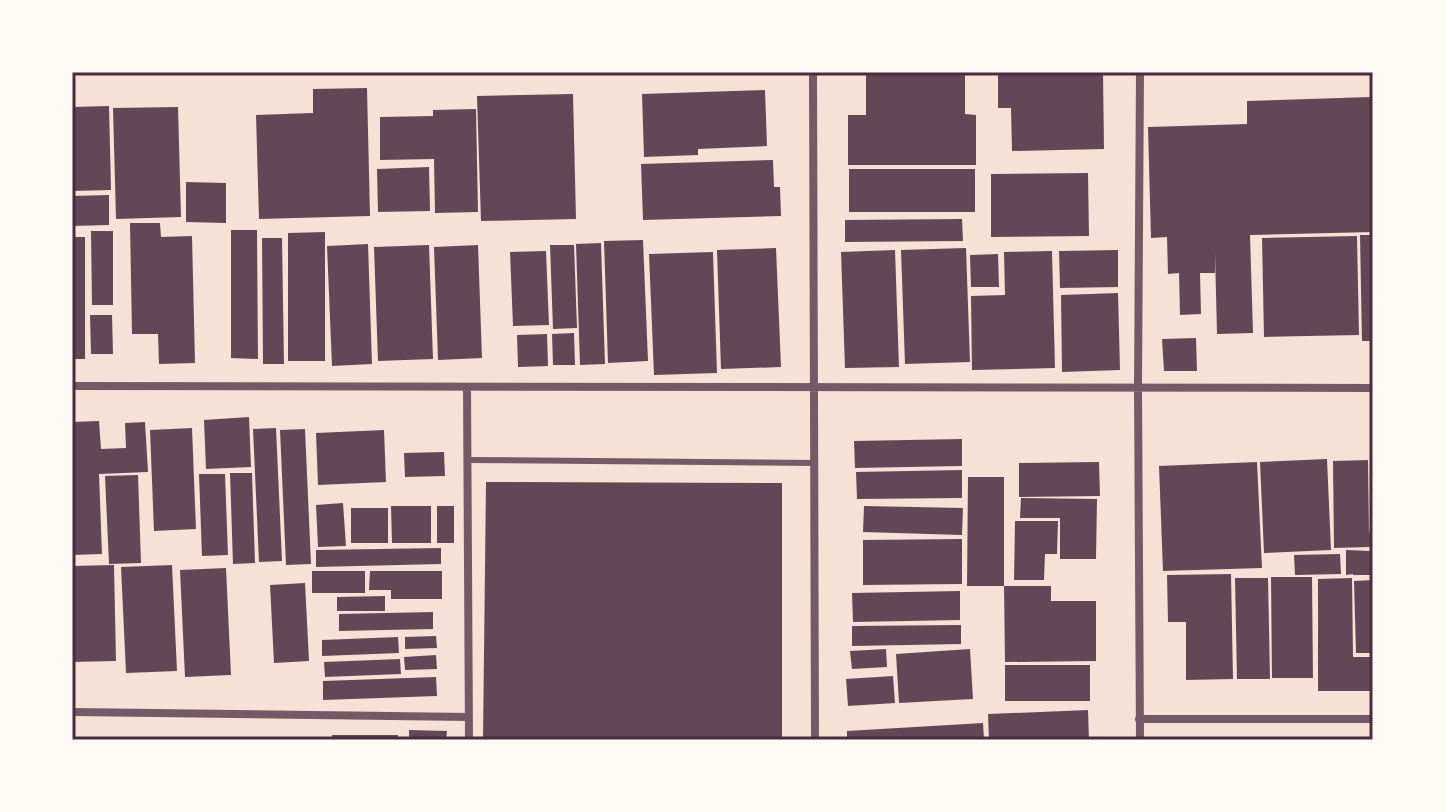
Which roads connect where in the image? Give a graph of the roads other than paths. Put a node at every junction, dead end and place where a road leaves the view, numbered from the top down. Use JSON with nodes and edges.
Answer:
{"nodes":[{"id":1,"x":813,"y":72,"type":"edge"},
{"id":2,"x":1140,"y":72,"type":"edge"},
{"id":3,"x":72,"y":386,"type":"edge"},
{"id":4,"x":467,"y":387,"type":"junction"},
{"id":5,"x":815,"y":387,"type":"junction"},
{"id":6,"x":1138,"y":387,"type":"junction"},
{"id":7,"x":1373,"y":388,"type":"edge"},
{"id":8,"x":467,"y":460,"type":"junction"},
{"id":9,"x":815,"y":463,"type":"junction"},
{"id":10,"x":72,"y":712,"type":"edge"},
{"id":11,"x":469,"y":717,"type":"junction"},
{"id":12,"x":1139,"y":719,"type":"junction"},
{"id":13,"x":1373,"y":719,"type":"edge"},
{"id":14,"x":469,"y":740,"type":"edge"},
{"id":15,"x":815,"y":740,"type":"edge"},
{"id":16,"x":1140,"y":740,"type":"edge"}],
"edges":[{"from":1,"to":5,"type":"street"},
{"from":2,"to":6,"type":"street"},
{"from":3,"to":4,"type":"street"},
{"from":4,"to":5,"type":"street"},
{"from":4,"to":8,"type":"street"},
{"from":5,"to":6,"type":"street"},
{"from":5,"to":9,"type":"street"},
{"from":6,"to":7,"type":"street"},
{"from":6,"to":12,"type":"street"},
{"from":8,"to":9,"type":"lane"},
{"from":8,"to":11,"type":"street"},
{"from":9,"to":15,"type":"street"},
{"from":10,"to":11,"type":"street"},
{"from":11,"to":14,"type":"street"},
{"from":12,"to":13,"type":"street"},
{"from":12,"to":16,"type":"street"}]}
